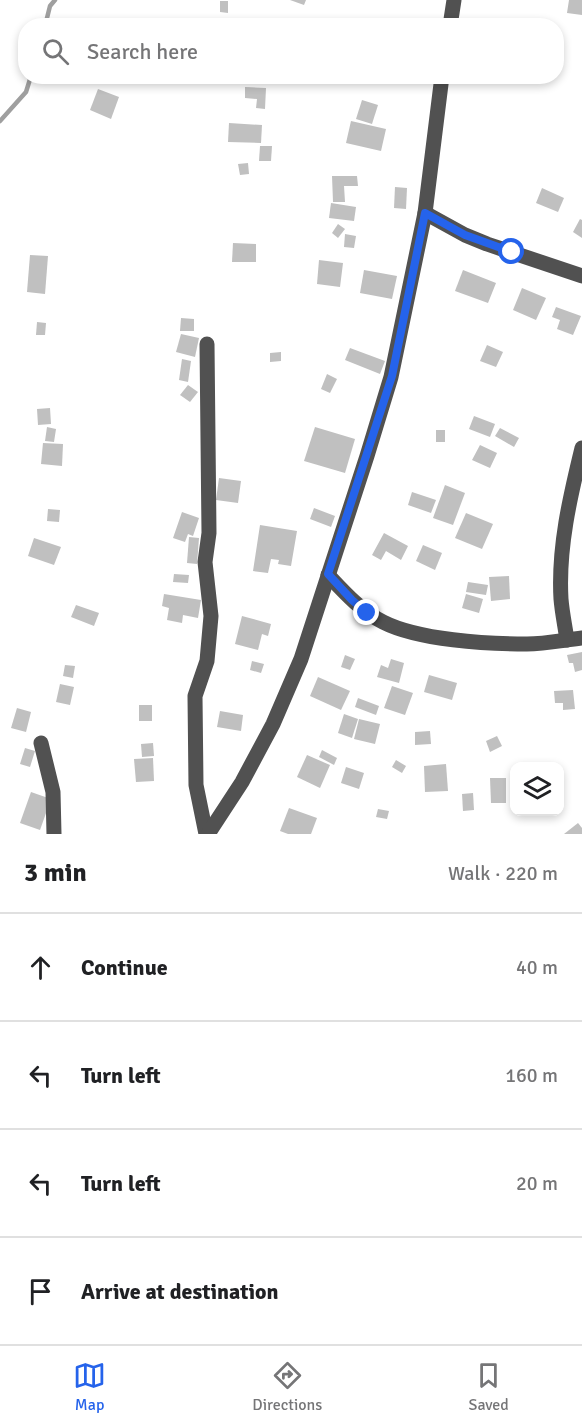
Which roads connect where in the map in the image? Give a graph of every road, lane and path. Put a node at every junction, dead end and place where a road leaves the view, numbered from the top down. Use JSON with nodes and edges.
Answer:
{"nodes":[{"id":1,"x":454,"y":0,"type":"edge"},
{"id":2,"x":451,"y":18,"type":"edge"},
{"id":3,"x":441,"y":84,"type":"edge"},
{"id":4,"x":425,"y":213,"type":"junction"},
{"id":5,"x":582,"y":276,"type":"edge"},
{"id":6,"x":207,"y":344,"type":"dead end"},
{"id":7,"x":582,"y":448,"type":"edge"},
{"id":8,"x":328,"y":574,"type":"junction"},
{"id":9,"x":574,"y":639,"type":"edge"},
{"id":10,"x":41,"y":742,"type":"dead end"},
{"id":11,"x":54,"y":834,"type":"edge"},
{"id":12,"x":207,"y":834,"type":"edge"}],
"edges":[{"from":1,"to":2,"type":"street"},
{"from":3,"to":4,"type":"street"},
{"from":4,"to":5,"type":"street"},
{"from":4,"to":8,"type":"street"},
{"from":6,"to":12,"type":"street"},
{"from":7,"to":9,"type":"street"},
{"from":8,"to":9,"type":"street"},
{"from":8,"to":12,"type":"street"},
{"from":10,"to":11,"type":"street"}]}
